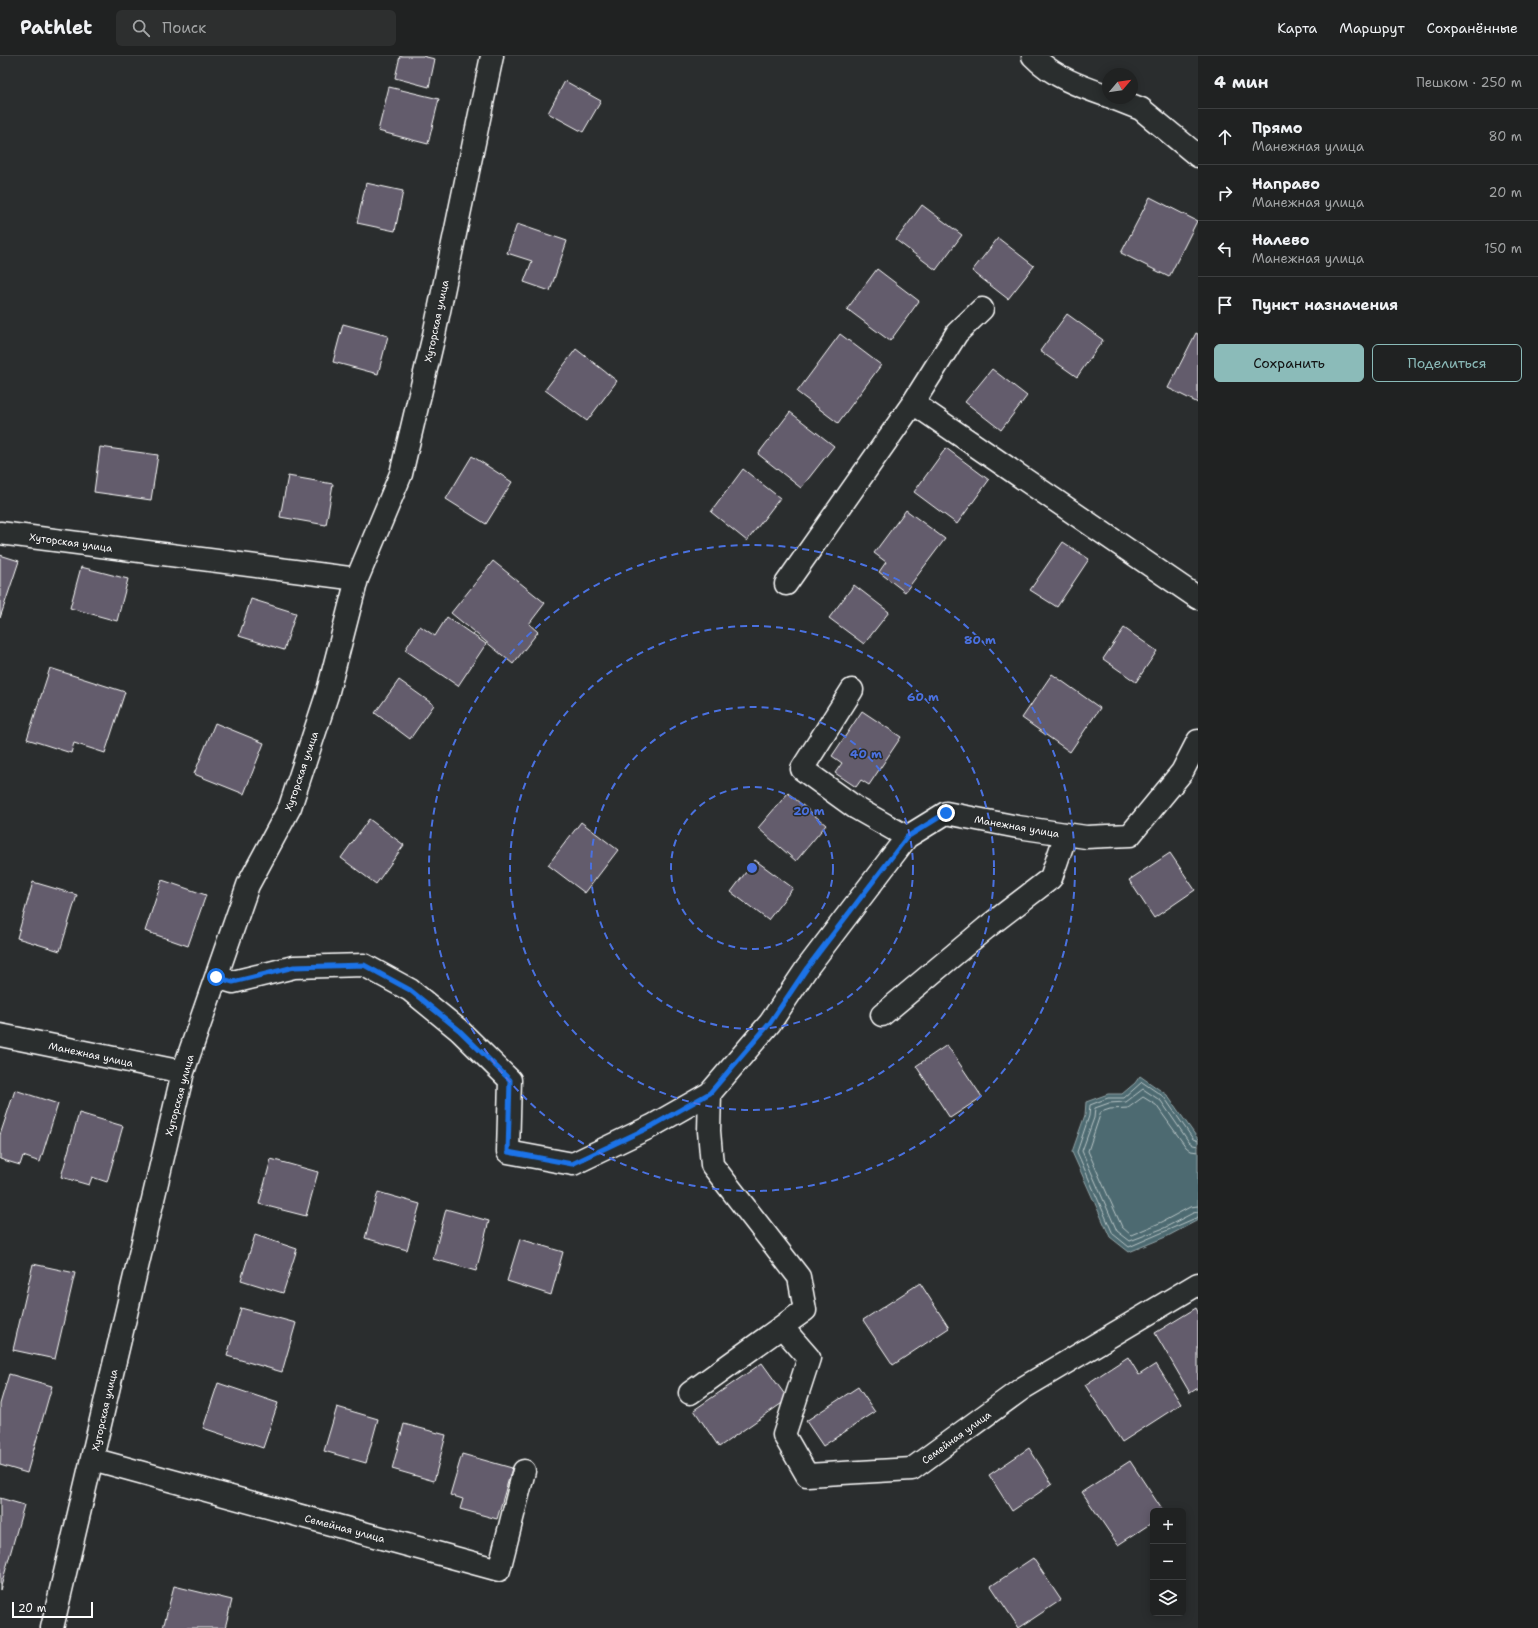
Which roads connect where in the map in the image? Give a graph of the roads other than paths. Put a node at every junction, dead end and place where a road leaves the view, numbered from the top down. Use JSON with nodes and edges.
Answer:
{"nodes":[{"id":1,"x":492,"y":56,"type":"edge"},
{"id":2,"x":1033,"y":56,"type":"edge"},
{"id":3,"x":1102,"y":94,"type":"edge"},
{"id":4,"x":1129,"y":104,"type":"edge"},
{"id":5,"x":1198,"y":156,"type":"edge"},
{"id":6,"x":982,"y":309,"type":"dead end"},
{"id":7,"x":913,"y":403,"type":"junction"},
{"id":8,"x":0,"y":532,"type":"edge"},
{"id":9,"x":357,"y":579,"type":"junction"},
{"id":10,"x":786,"y":584,"type":"dead end"},
{"id":11,"x":1198,"y":598,"type":"edge"},
{"id":12,"x":852,"y":690,"type":"dead end"},
{"id":13,"x":1198,"y":741,"type":"edge"},
{"id":14,"x":1066,"y":834,"type":"junction"},
{"id":15,"x":907,"y":837,"type":"junction"},
{"id":16,"x":216,"y":977,"type":"junction"},
{"id":17,"x":882,"y":1015,"type":"dead end"},
{"id":18,"x":0,"y":1035,"type":"edge"},
{"id":19,"x":183,"y":1072,"type":"junction"},
{"id":20,"x":710,"y":1093,"type":"junction"},
{"id":21,"x":1198,"y":1284,"type":"edge"},
{"id":22,"x":782,"y":1327,"type":"junction"},
{"id":23,"x":690,"y":1393,"type":"dead end"},
{"id":24,"x":92,"y":1459,"type":"junction"},
{"id":25,"x":524,"y":1471,"type":"dead end"},
{"id":26,"x":52,"y":1628,"type":"edge"}],
"edges":[{"from":1,"to":9,"type":"street","name":"Хуторская улица"},
{"from":2,"to":3,"type":"street"},
{"from":4,"to":5,"type":"street"},
{"from":6,"to":7,"type":"street"},
{"from":7,"to":10,"type":"street"},
{"from":7,"to":11,"type":"street"},
{"from":8,"to":9,"type":"street","name":"Хуторская улица"},
{"from":9,"to":16,"type":"street","name":"Хуторская улица"},
{"from":12,"to":15,"type":"street"},
{"from":13,"to":14,"type":"street","name":"Манежная улица"},
{"from":14,"to":15,"type":"street","name":"Манежная улица"},
{"from":14,"to":17,"type":"street"},
{"from":15,"to":20,"type":"street","name":"Манежная улица"},
{"from":16,"to":19,"type":"street","name":"Хуторская улица"},
{"from":16,"to":20,"type":"street","name":"Манежная улица"},
{"from":18,"to":19,"type":"street","name":"Манежная улица"},
{"from":19,"to":24,"type":"street","name":"Хуторская улица"},
{"from":20,"to":22,"type":"street"},
{"from":21,"to":22,"type":"street","name":"Семейная улица"},
{"from":22,"to":23,"type":"street"},
{"from":24,"to":25,"type":"street","name":"Семейная улица"},
{"from":24,"to":26,"type":"street","name":"Хуторская улица"}]}
